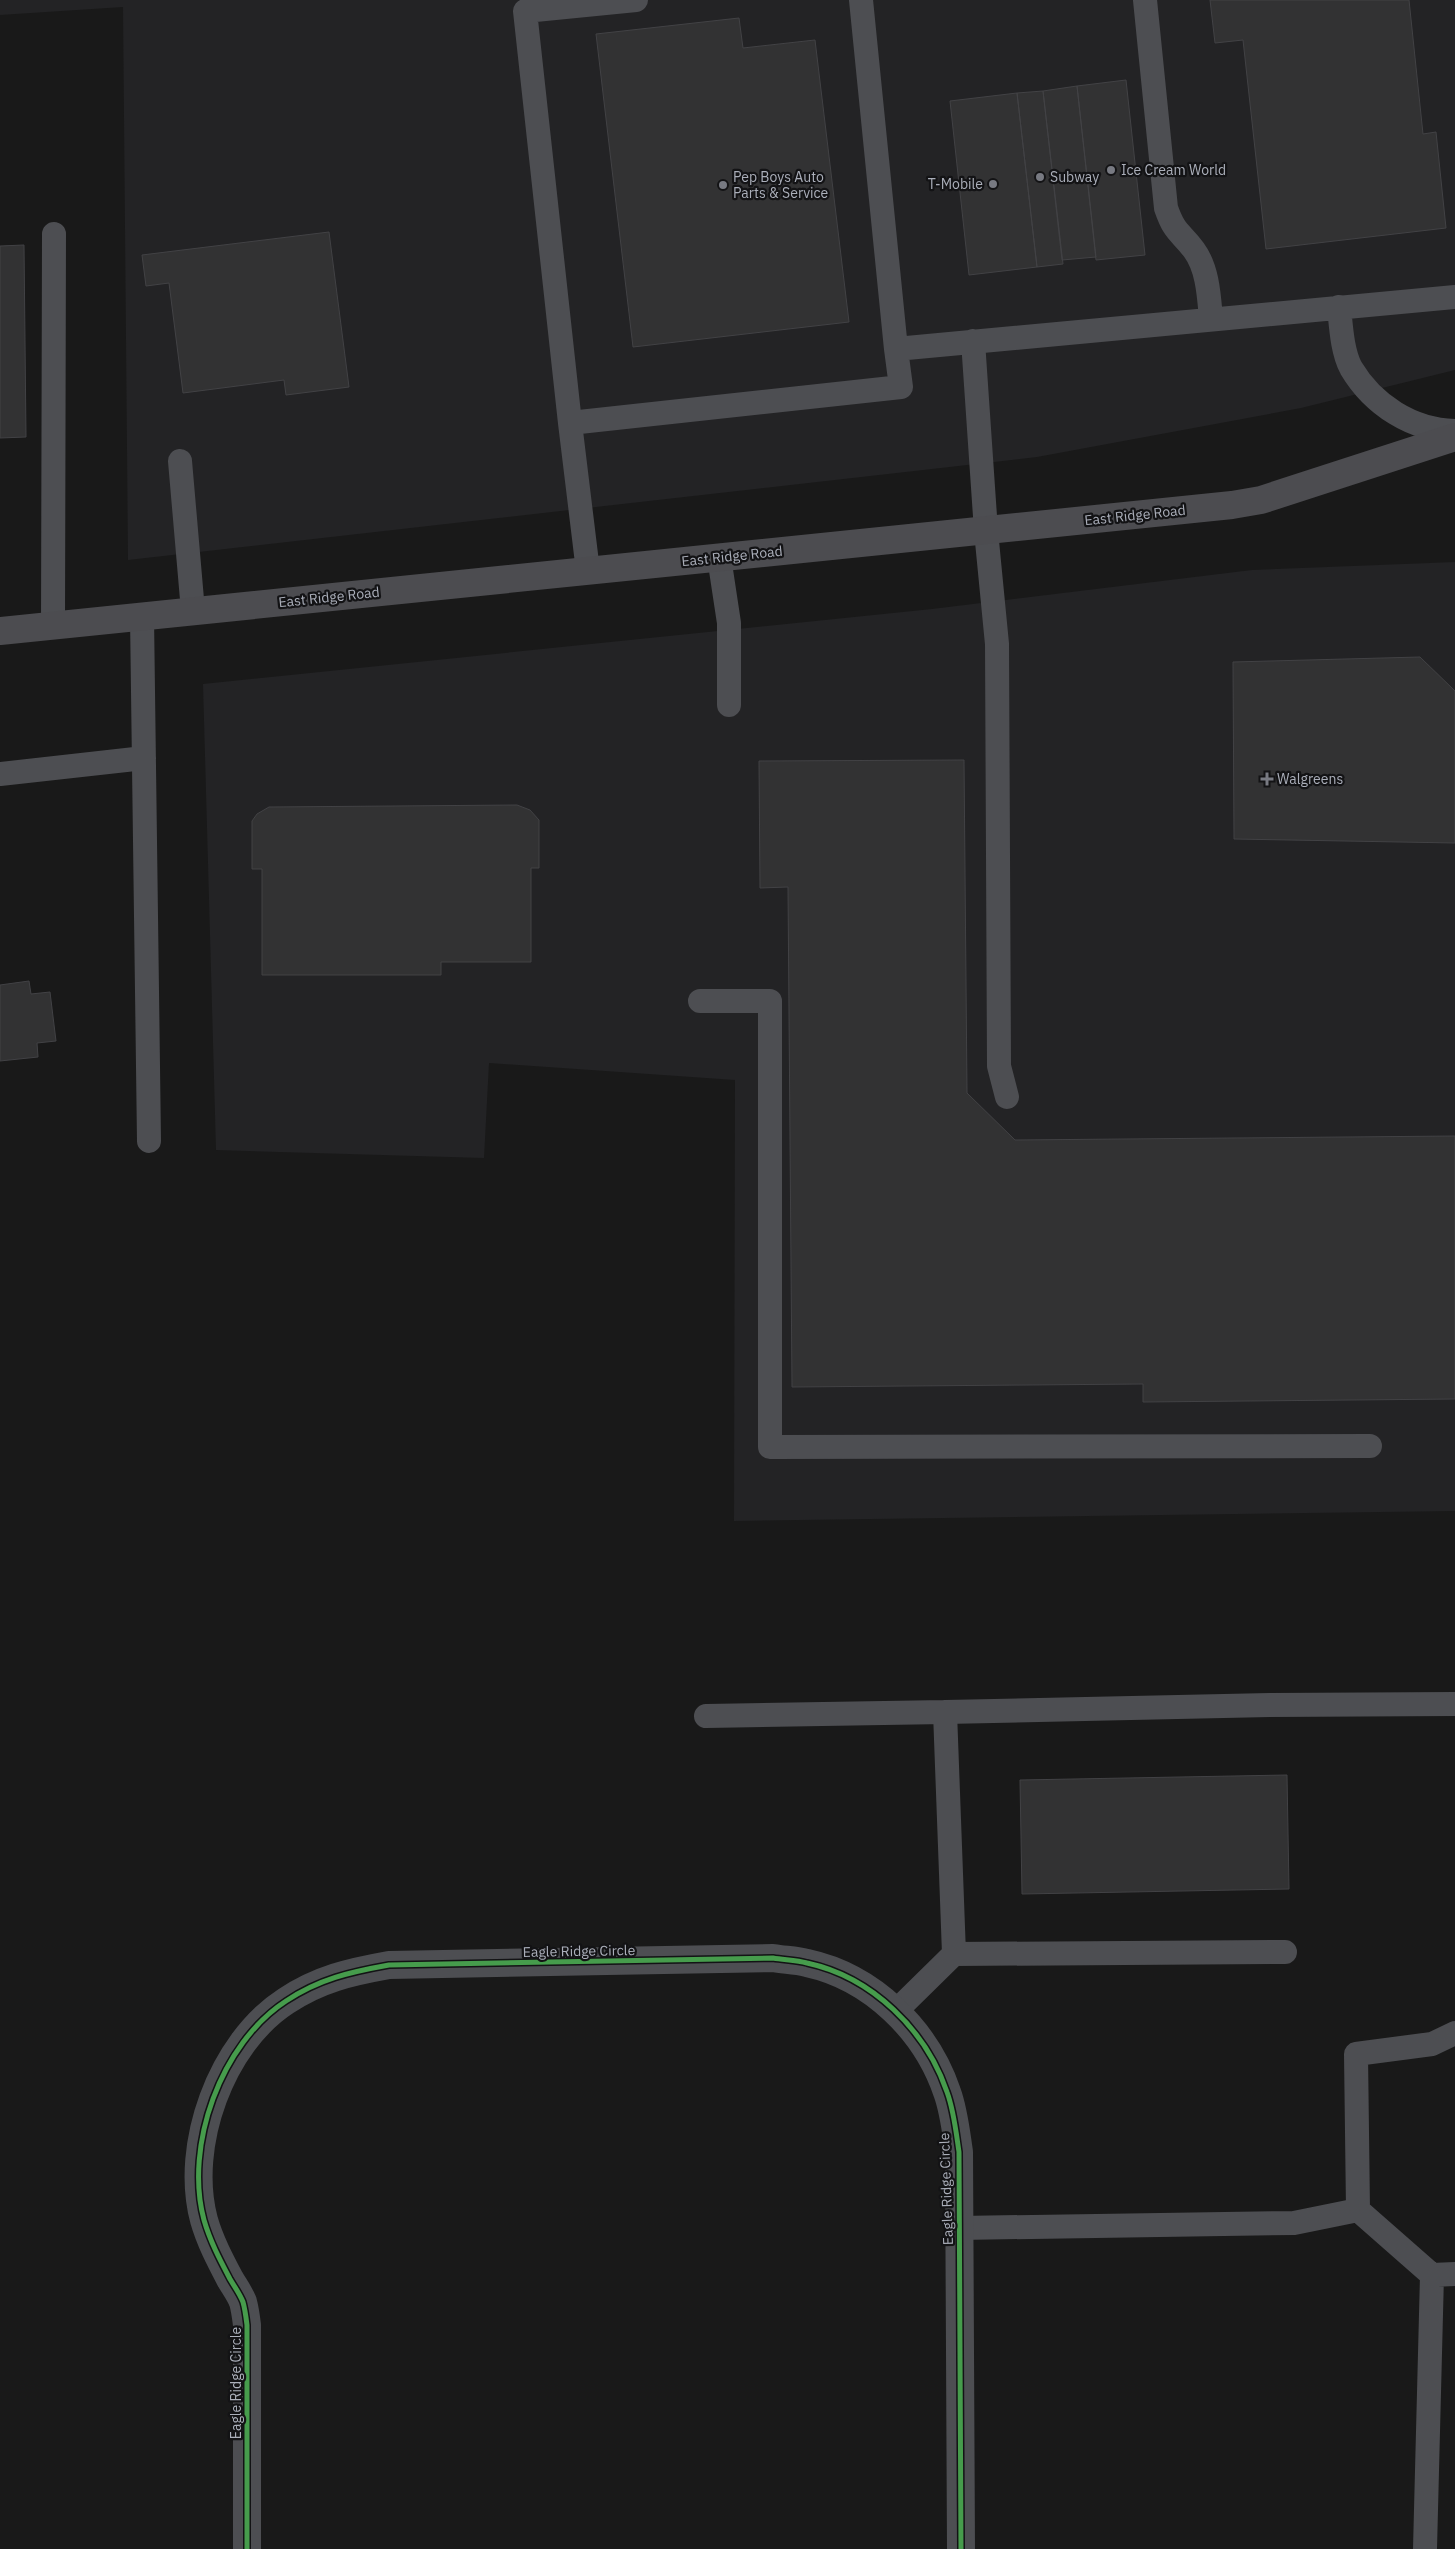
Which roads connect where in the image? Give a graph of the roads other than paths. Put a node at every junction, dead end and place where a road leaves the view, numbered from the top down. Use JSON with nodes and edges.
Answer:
{"nodes":[{"id":1,"x":636,"y":0,"type":"edge"},
{"id":2,"x":861,"y":0,"type":"edge"},
{"id":3,"x":1145,"y":0,"type":"edge"},
{"id":4,"x":54,"y":234,"type":"dead end"},
{"id":5,"x":1455,"y":296,"type":"edge"},
{"id":6,"x":1339,"y":307,"type":"junction"},
{"id":7,"x":1211,"y":320,"type":"junction"},
{"id":8,"x":973,"y":341,"type":"junction"},
{"id":9,"x":896,"y":349,"type":"junction"},
{"id":10,"x":570,"y":423,"type":"junction"},
{"id":11,"x":1455,"y":430,"type":"edge"},
{"id":12,"x":1455,"y":437,"type":"edge"},
{"id":13,"x":180,"y":461,"type":"dead end"},
{"id":14,"x":986,"y":531,"type":"junction"},
{"id":15,"x":719,"y":557,"type":"junction"},
{"id":16,"x":588,"y":571,"type":"junction"},
{"id":17,"x":193,"y":611,"type":"junction"},
{"id":18,"x":142,"y":616,"type":"junction"},
{"id":19,"x":53,"y":625,"type":"junction"},
{"id":20,"x":0,"y":631,"type":"edge"},
{"id":21,"x":729,"y":705,"type":"dead end"},
{"id":22,"x":144,"y":758,"type":"junction"},
{"id":23,"x":0,"y":774,"type":"edge"},
{"id":24,"x":700,"y":1002,"type":"dead end"},
{"id":25,"x":1007,"y":1097,"type":"dead end"},
{"id":26,"x":149,"y":1141,"type":"dead end"},
{"id":27,"x":1370,"y":1446,"type":"dead end"},
{"id":28,"x":1455,"y":1704,"type":"edge"},
{"id":29,"x":945,"y":1712,"type":"junction"},
{"id":30,"x":706,"y":1716,"type":"dead end"},
{"id":31,"x":1285,"y":1952,"type":"dead end"},
{"id":32,"x":954,"y":1954,"type":"junction"},
{"id":33,"x":896,"y":2011,"type":"junction"},
{"id":34,"x":1455,"y":2033,"type":"edge"},
{"id":35,"x":1358,"y":2210,"type":"junction"},
{"id":36,"x":959,"y":2228,"type":"junction"},
{"id":37,"x":1443,"y":2275,"type":"edge"},
{"id":38,"x":247,"y":2549,"type":"edge"},
{"id":39,"x":961,"y":2549,"type":"edge"},
{"id":40,"x":1425,"y":2549,"type":"edge"}],
"edges":[{"from":1,"to":10,"type":"lane"},
{"from":2,"to":9,"type":"lane"},
{"from":3,"to":7,"type":"lane"},
{"from":4,"to":19,"type":"lane"},
{"from":5,"to":6,"type":"lane"},
{"from":6,"to":7,"type":"lane"},
{"from":6,"to":11,"type":"lane"},
{"from":7,"to":8,"type":"lane"},
{"from":8,"to":9,"type":"lane"},
{"from":8,"to":14,"type":"lane"},
{"from":9,"to":10,"type":"lane"},
{"from":10,"to":16,"type":"lane"},
{"from":12,"to":14,"type":"main road","name":"East Ridge Road"},
{"from":13,"to":17,"type":"lane"},
{"from":14,"to":15,"type":"main road","name":"East Ridge Road"},
{"from":14,"to":25,"type":"lane"},
{"from":15,"to":16,"type":"main road","name":"East Ridge Road"},
{"from":15,"to":21,"type":"lane"},
{"from":16,"to":17,"type":"main road","name":"East Ridge Road"},
{"from":17,"to":18,"type":"main road","name":"East Ridge Road"},
{"from":18,"to":19,"type":"main road","name":"East Ridge Road"},
{"from":18,"to":22,"type":"lane"},
{"from":19,"to":20,"type":"main road","name":"East Ridge Road"},
{"from":22,"to":23,"type":"lane"},
{"from":22,"to":26,"type":"lane"},
{"from":24,"to":27,"type":"lane"},
{"from":28,"to":29,"type":"lane"},
{"from":29,"to":30,"type":"lane"},
{"from":29,"to":32,"type":"lane"},
{"from":31,"to":32,"type":"lane"},
{"from":32,"to":33,"type":"lane"},
{"from":33,"to":36,"type":"street","name":"Eagle Ridge Circle"},
{"from":33,"to":38,"type":"street","name":"Eagle Ridge Circle"},
{"from":34,"to":35,"type":"lane"},
{"from":35,"to":36,"type":"lane"},
{"from":35,"to":37,"type":"lane"},
{"from":36,"to":39,"type":"street","name":"Eagle Ridge Circle"},
{"from":37,"to":40,"type":"lane"}]}
